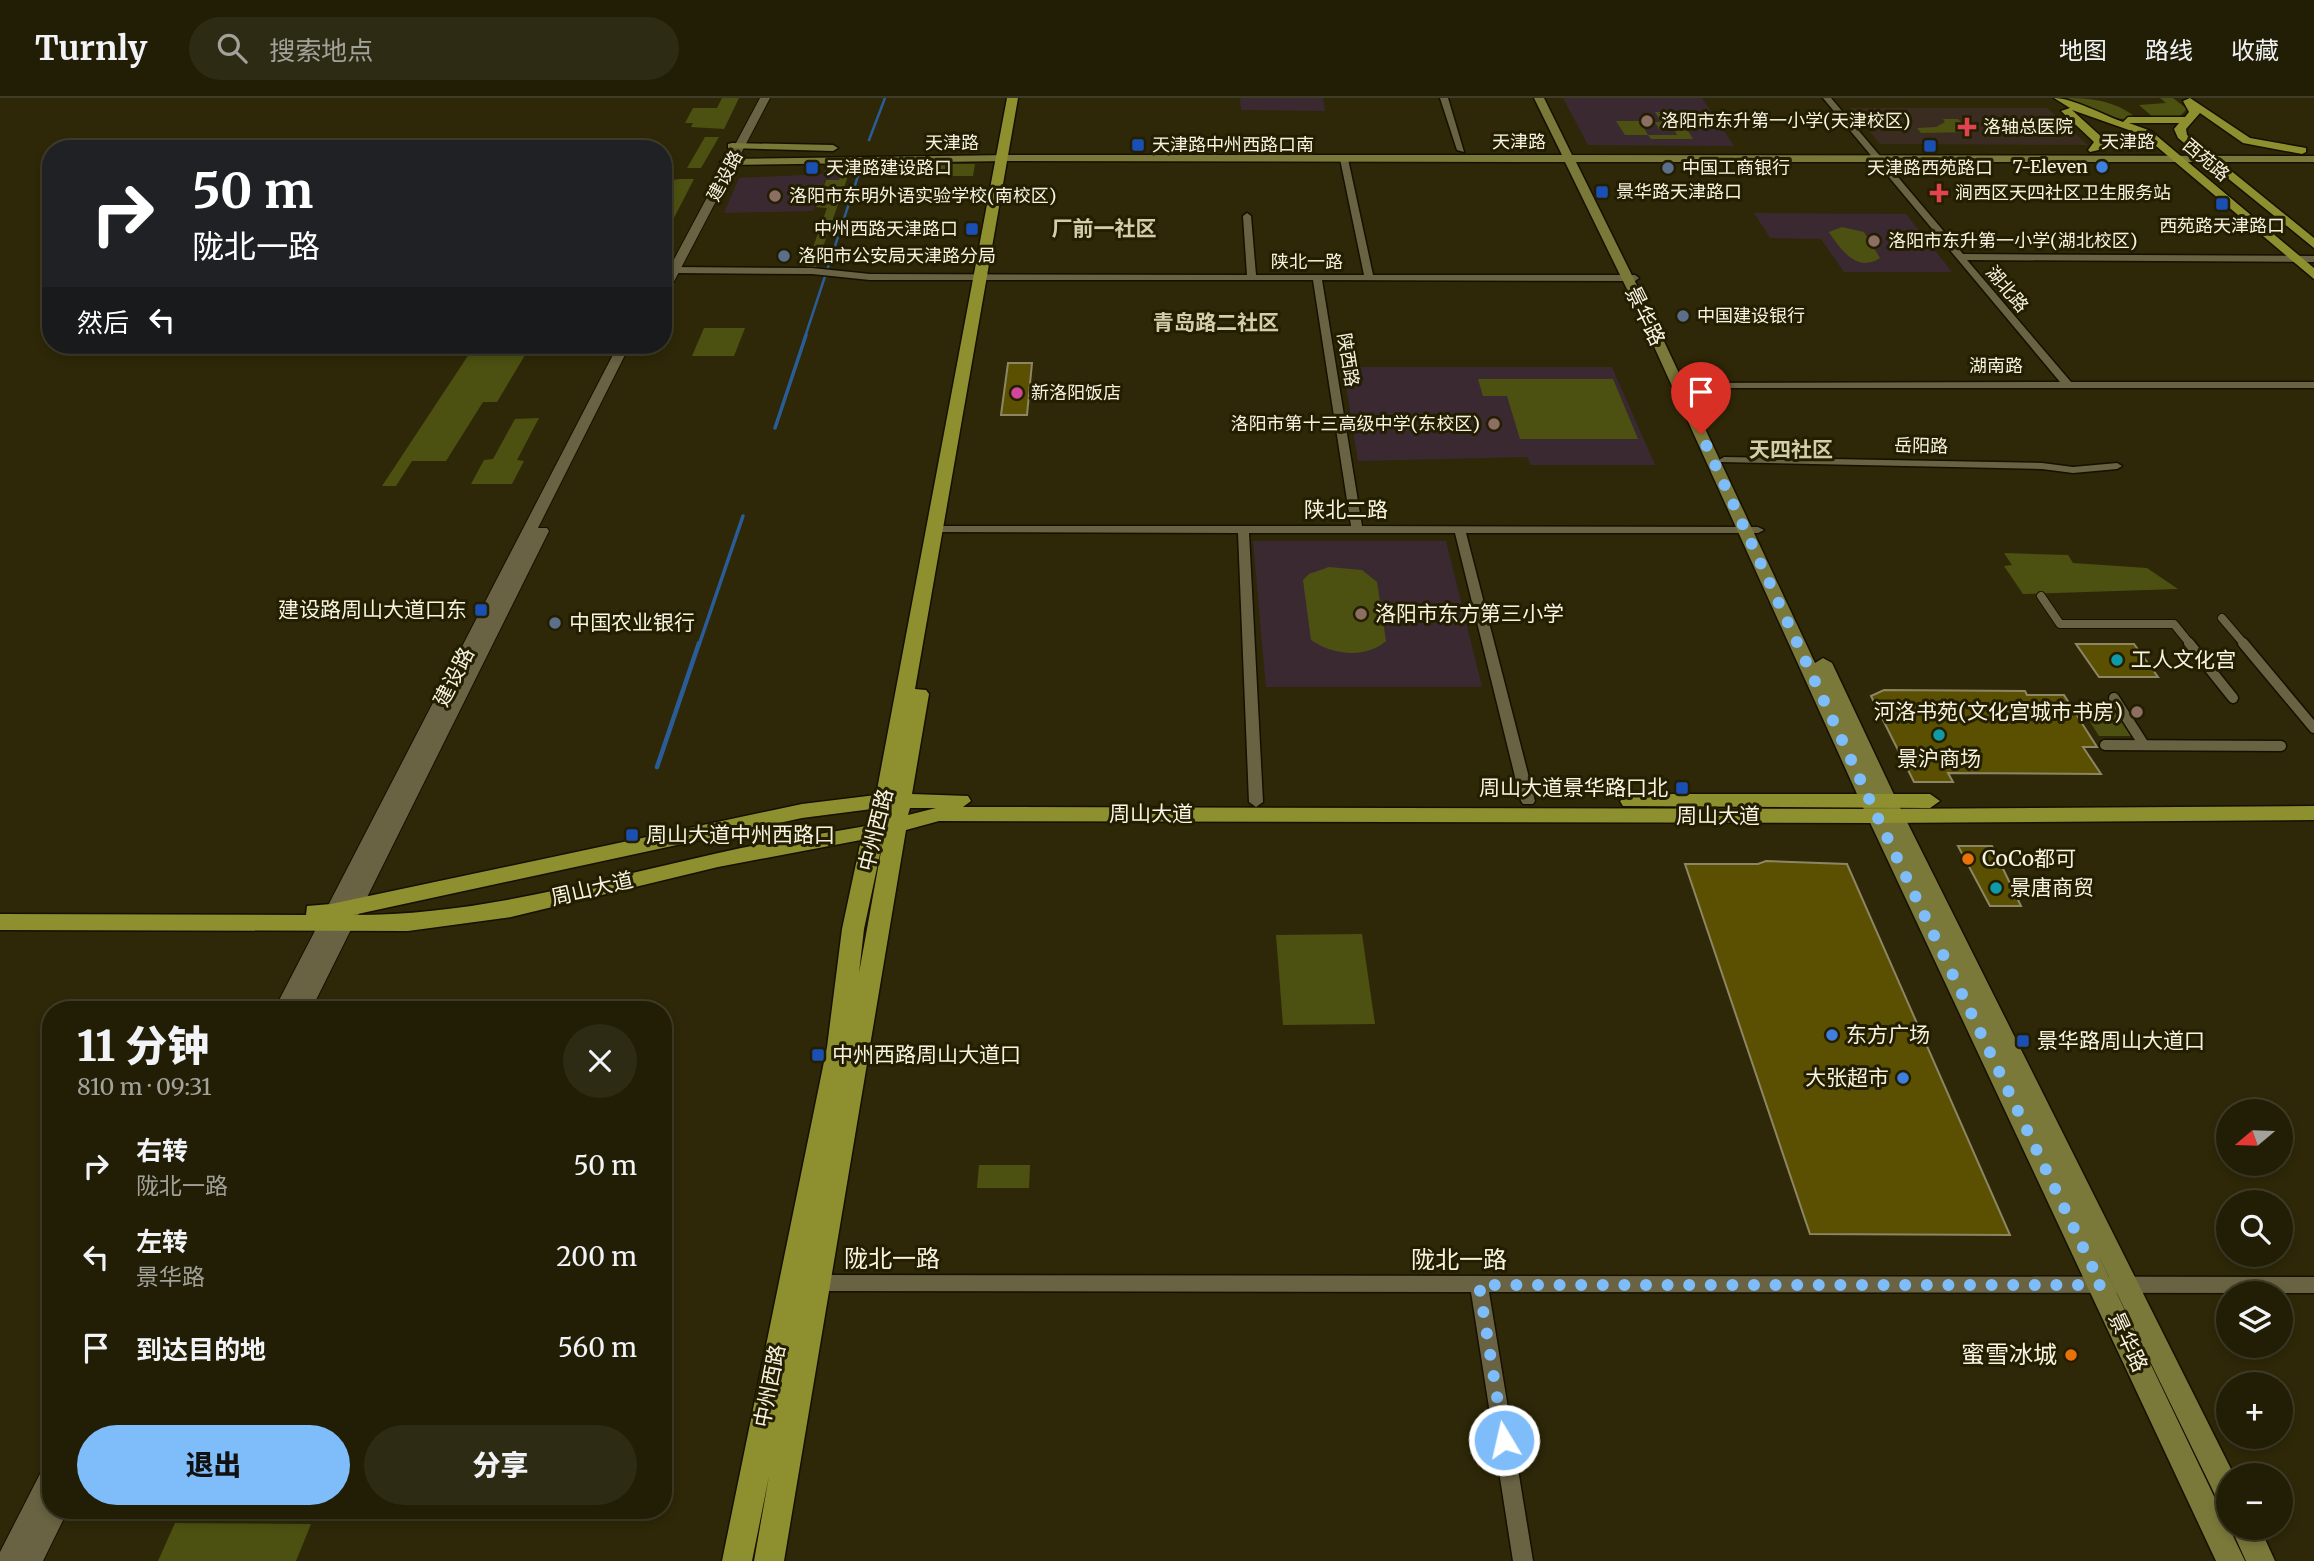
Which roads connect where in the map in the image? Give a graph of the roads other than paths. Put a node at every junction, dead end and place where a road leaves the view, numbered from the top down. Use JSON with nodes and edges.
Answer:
{"nodes":[{"id":1,"x":756,"y":98,"type":"edge"},
{"id":2,"x":765,"y":98,"type":"edge"},
{"id":3,"x":1012,"y":98,"type":"edge"},
{"id":4,"x":1021,"y":98,"type":"edge"},
{"id":5,"x":1444,"y":98,"type":"edge"},
{"id":6,"x":1539,"y":98,"type":"edge"},
{"id":7,"x":1550,"y":98,"type":"edge"},
{"id":8,"x":1827,"y":98,"type":"edge"},
{"id":9,"x":2058,"y":98,"type":"edge"},
{"id":10,"x":2188,"y":100,"type":"edge"},
{"id":11,"x":2189,"y":120,"type":"junction"},
{"id":12,"x":2112,"y":121,"type":"junction"},
{"id":13,"x":737,"y":146,"type":"junction"},
{"id":14,"x":1461,"y":150,"type":"junction"},
{"id":15,"x":1871,"y":150,"type":"junction"},
{"id":16,"x":2094,"y":150,"type":"junction"},
{"id":17,"x":2308,"y":150,"type":"edge"},
{"id":18,"x":1571,"y":154,"type":"junction"},
{"id":19,"x":1006,"y":155,"type":"junction"},
{"id":20,"x":2173,"y":155,"type":"junction"},
{"id":21,"x":2204,"y":155,"type":"junction"},
{"id":22,"x":1344,"y":159,"type":"junction"},
{"id":23,"x":1879,"y":159,"type":"junction"},
{"id":24,"x":2314,"y":159,"type":"edge"},
{"id":25,"x":729,"y":162,"type":"junction"},
{"id":26,"x":1247,"y":216,"type":"dead end"},
{"id":27,"x":2314,"y":244,"type":"edge"},
{"id":28,"x":1959,"y":257,"type":"junction"},
{"id":29,"x":2314,"y":258,"type":"edge"},
{"id":30,"x":2295,"y":259,"type":"junction"},
{"id":31,"x":672,"y":264,"type":"edge"},
{"id":32,"x":672,"y":271,"type":"edge"},
{"id":33,"x":2314,"y":275,"type":"edge"},
{"id":34,"x":984,"y":278,"type":"junction"},
{"id":35,"x":1252,"y":278,"type":"junction"},
{"id":36,"x":1317,"y":278,"type":"junction"},
{"id":37,"x":1369,"y":278,"type":"junction"},
{"id":38,"x":1631,"y":278,"type":"junction"},
{"id":39,"x":620,"y":354,"type":"edge"},
{"id":40,"x":631,"y":354,"type":"edge"},
{"id":41,"x":2066,"y":383,"type":"junction"},
{"id":42,"x":2314,"y":385,"type":"edge"},
{"id":43,"x":1683,"y":386,"type":"junction"},
{"id":44,"x":1724,"y":460,"type":"junction"},
{"id":45,"x":2117,"y":466,"type":"dead end"},
{"id":46,"x":941,"y":529,"type":"junction"},
{"id":47,"x":1243,"y":529,"type":"junction"},
{"id":48,"x":1357,"y":529,"type":"junction"},
{"id":49,"x":1460,"y":530,"type":"junction"},
{"id":50,"x":1752,"y":530,"type":"junction"},
{"id":51,"x":2040,"y":596,"type":"dead end"},
{"id":52,"x":2222,"y":618,"type":"dead end"},
{"id":53,"x":2114,"y":698,"type":"dead end"},
{"id":54,"x":2234,"y":698,"type":"dead end"},
{"id":55,"x":2314,"y":728,"type":"edge"},
{"id":56,"x":2105,"y":745,"type":"dead end"},
{"id":57,"x":2144,"y":745,"type":"junction"},
{"id":58,"x":2281,"y":746,"type":"dead end"},
{"id":59,"x":2314,"y":800,"type":"edge"},
{"id":60,"x":1528,"y":801,"type":"junction"},
{"id":61,"x":1256,"y":802,"type":"junction"},
{"id":62,"x":1883,"y":809,"type":"junction"},
{"id":63,"x":2314,"y":813,"type":"edge"},
{"id":64,"x":889,"y":815,"type":"junction"},
{"id":65,"x":0,"y":911,"type":"edge"},
{"id":66,"x":339,"y":917,"type":"junction"},
{"id":67,"x":0,"y":922,"type":"edge"},
{"id":68,"x":289,"y":1001,"type":"edge"},
{"id":69,"x":305,"y":1001,"type":"edge"},
{"id":70,"x":790,"y":1283,"type":"junction"},
{"id":71,"x":817,"y":1283,"type":"junction"},
{"id":72,"x":2128,"y":1284,"type":"junction"},
{"id":73,"x":1479,"y":1285,"type":"junction"},
{"id":74,"x":2101,"y":1285,"type":"junction"},
{"id":75,"x":2314,"y":1285,"type":"edge"},
{"id":76,"x":2216,"y":1467,"type":"edge"},
{"id":77,"x":42,"y":1496,"type":"edge"},
{"id":78,"x":51,"y":1519,"type":"edge"},
{"id":79,"x":2251,"y":1540,"type":"edge"},
{"id":80,"x":9,"y":1561,"type":"edge"},
{"id":81,"x":30,"y":1561,"type":"edge"},
{"id":82,"x":737,"y":1561,"type":"edge"},
{"id":83,"x":769,"y":1561,"type":"edge"},
{"id":84,"x":1523,"y":1561,"type":"edge"},
{"id":85,"x":2231,"y":1561,"type":"edge"},
{"id":86,"x":2261,"y":1561,"type":"edge"}],
"edges":[{"from":1,"to":13,"type":"street","name":"建设路"},
{"from":2,"to":13,"type":"street","name":"建设路"},
{"from":3,"to":19,"type":"main road","name":"中州西路"},
{"from":4,"to":19,"type":"main road","name":"中州西路"},
{"from":5,"to":14,"type":"street"},
{"from":6,"to":18,"type":"main road","name":"景华路"},
{"from":7,"to":18,"type":"main road","name":"景华路"},
{"from":8,"to":15,"type":"street","name":"湖北路"},
{"from":9,"to":12,"type":"main road","name":"西苑路"},
{"from":9,"to":16,"type":"main road"},
{"from":10,"to":11,"type":"main road","name":"西苑路"},
{"from":10,"to":17,"type":"main road"},
{"from":11,"to":12,"type":"main road"},
{"from":11,"to":21,"type":"main road","name":"西苑路"},
{"from":12,"to":20,"type":"main road","name":"西苑路"},
{"from":13,"to":19,"type":"main road","name":"天津路"},
{"from":13,"to":25,"type":"street","name":"建设路"},
{"from":14,"to":18,"type":"main road","name":"天津路"},
{"from":14,"to":19,"type":"main road","name":"天津路"},
{"from":15,"to":16,"type":"main road","name":"天津路"},
{"from":15,"to":18,"type":"main road","name":"天津路"},
{"from":15,"to":23,"type":"street","name":"湖北路"},
{"from":16,"to":20,"type":"main road","name":"天津路"},
{"from":17,"to":21,"type":"main road","name":"天津路"},
{"from":18,"to":22,"type":"main road","name":"天津路"},
{"from":18,"to":23,"type":"main road","name":"天津路"},
{"from":18,"to":38,"type":"main road","name":"景华路"},
{"from":19,"to":22,"type":"main road","name":"天津路"},
{"from":19,"to":25,"type":"main road","name":"天津路"},
{"from":19,"to":34,"type":"main road","name":"中州西路"},
{"from":20,"to":21,"type":"main road","name":"天津路"},
{"from":20,"to":23,"type":"main road","name":"天津路"},
{"from":20,"to":30,"type":"main road","name":"西苑路"},
{"from":21,"to":24,"type":"main road","name":"天津路"},
{"from":21,"to":27,"type":"main road","name":"西苑路"},
{"from":22,"to":37,"type":"street"},
{"from":23,"to":28,"type":"street","name":"湖北路"},
{"from":25,"to":31,"type":"street","name":"建设路"},
{"from":26,"to":35,"type":"street"},
{"from":28,"to":30,"type":"street"},
{"from":28,"to":41,"type":"street","name":"湖北路"},
{"from":29,"to":30,"type":"street"},
{"from":30,"to":33,"type":"main road","name":"西苑路"},
{"from":32,"to":34,"type":"street","name":"陕北一路"},
{"from":34,"to":35,"type":"street","name":"陕北一路"},
{"from":34,"to":46,"type":"main road","name":"中州西路"},
{"from":35,"to":36,"type":"street","name":"陕北一路"},
{"from":36,"to":37,"type":"street","name":"陕北一路"},
{"from":36,"to":48,"type":"street","name":"陕西路"},
{"from":37,"to":38,"type":"street","name":"陕北一路"},
{"from":38,"to":43,"type":"main road","name":"景华路"},
{"from":39,"to":66,"type":"street","name":"建设路"},
{"from":40,"to":66,"type":"street","name":"建设路"},
{"from":41,"to":42,"type":"street","name":"湖南路"},
{"from":41,"to":43,"type":"street","name":"湖南路"},
{"from":43,"to":44,"type":"main road","name":"景华路"},
{"from":43,"to":50,"type":"main road","name":"景华路"},
{"from":44,"to":45,"type":"street","name":"岳阳路"},
{"from":44,"to":50,"type":"main road","name":"景华路"},
{"from":46,"to":47,"type":"street","name":"陕北二路"},
{"from":46,"to":64,"type":"main road","name":"中州西路"},
{"from":47,"to":48,"type":"street","name":"陕北二路"},
{"from":47,"to":61,"type":"street"},
{"from":48,"to":49,"type":"street","name":"陕北二路"},
{"from":49,"to":50,"type":"street","name":"陕北二路"},
{"from":49,"to":60,"type":"street"},
{"from":50,"to":62,"type":"main road","name":"景华路"},
{"from":51,"to":54,"type":"street"},
{"from":52,"to":55,"type":"street"},
{"from":53,"to":57,"type":"street"},
{"from":56,"to":57,"type":"street"},
{"from":57,"to":58,"type":"street"},
{"from":59,"to":62,"type":"main road","name":"周山大道"},
{"from":60,"to":61,"type":"main road","name":"周山大道"},
{"from":60,"to":62,"type":"main road","name":"周山大道"},
{"from":61,"to":64,"type":"main road","name":"周山大道"},
{"from":62,"to":63,"type":"main road","name":"周山大道"},
{"from":62,"to":64,"type":"main road","name":"周山大道"},
{"from":62,"to":72,"type":"main road","name":"景华路"},
{"from":62,"to":74,"type":"main road","name":"景华路"},
{"from":64,"to":66,"type":"main road","name":"周山大道"},
{"from":64,"to":66,"type":"main road","name":"周山大道"},
{"from":64,"to":70,"type":"main road","name":"中州西路"},
{"from":64,"to":71,"type":"main road","name":"中州西路"},
{"from":65,"to":66,"type":"main road","name":"周山大道"},
{"from":66,"to":67,"type":"main road","name":"周山大道"},
{"from":66,"to":68,"type":"street","name":"建设路"},
{"from":66,"to":69,"type":"street","name":"建设路"},
{"from":70,"to":71,"type":"street","name":"陇北一路"},
{"from":70,"to":82,"type":"main road","name":"中州西路"},
{"from":71,"to":73,"type":"street","name":"陇北一路"},
{"from":71,"to":83,"type":"main road","name":"中州西路"},
{"from":72,"to":74,"type":"street","name":"陇北一路"},
{"from":72,"to":75,"type":"street","name":"陇北一路"},
{"from":72,"to":76,"type":"main road","name":"景华路"},
{"from":73,"to":74,"type":"street","name":"陇北一路"},
{"from":73,"to":84,"type":"street"},
{"from":74,"to":85,"type":"main road","name":"景华路"},
{"from":77,"to":80,"type":"street"},
{"from":78,"to":81,"type":"street"},
{"from":79,"to":86,"type":"main road"}]}
